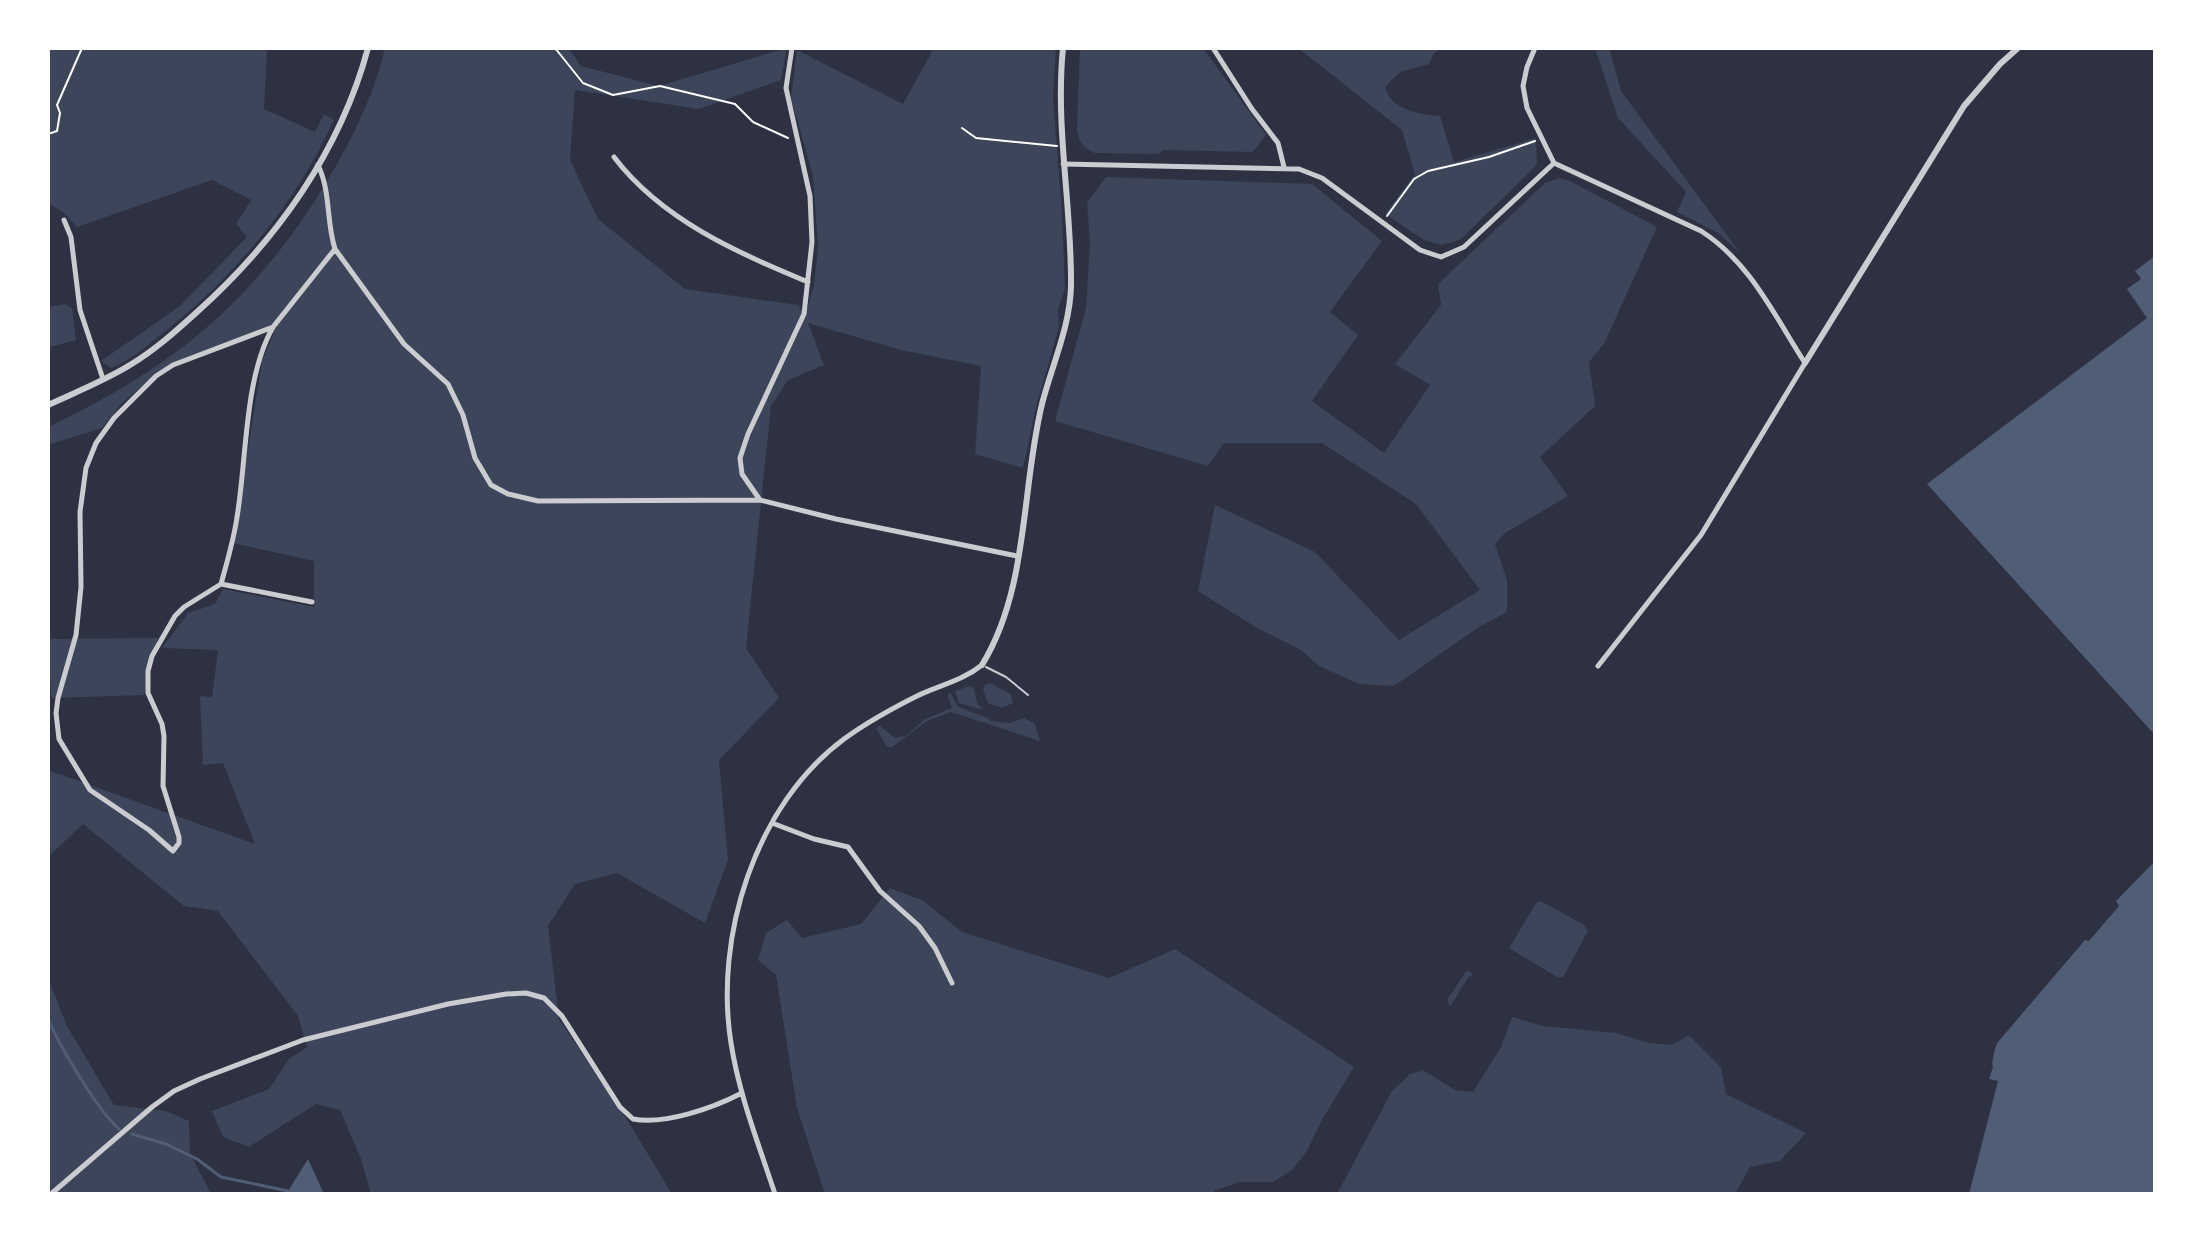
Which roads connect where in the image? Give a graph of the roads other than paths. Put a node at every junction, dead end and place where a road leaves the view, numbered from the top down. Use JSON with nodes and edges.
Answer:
{"nodes":[{"id":1,"x":368,"y":48,"type":"edge"},
{"id":2,"x":792,"y":48,"type":"edge"},
{"id":3,"x":1063,"y":48,"type":"edge"},
{"id":4,"x":1213,"y":48,"type":"edge"},
{"id":5,"x":1535,"y":48,"type":"edge"},
{"id":6,"x":2018,"y":48,"type":"edge"},
{"id":7,"x":614,"y":157,"type":"dead end"},
{"id":8,"x":1554,"y":163,"type":"junction"},
{"id":9,"x":1063,"y":164,"type":"junction"},
{"id":10,"x":318,"y":165,"type":"junction"},
{"id":11,"x":1284,"y":167,"type":"junction"},
{"id":12,"x":64,"y":220,"type":"dead end"},
{"id":13,"x":335,"y":249,"type":"junction"},
{"id":14,"x":808,"y":282,"type":"junction"},
{"id":15,"x":273,"y":327,"type":"junction"},
{"id":16,"x":1805,"y":363,"type":"junction"},
{"id":17,"x":103,"y":379,"type":"junction"},
{"id":18,"x":48,"y":405,"type":"edge"},
{"id":19,"x":760,"y":500,"type":"junction"},
{"id":20,"x":1017,"y":556,"type":"junction"},
{"id":21,"x":221,"y":584,"type":"junction"},
{"id":22,"x":312,"y":602,"type":"dead end"},
{"id":23,"x":982,"y":665,"type":"junction"},
{"id":24,"x":1598,"y":666,"type":"dead end"},
{"id":25,"x":1028,"y":695,"type":"dead end"},
{"id":26,"x":772,"y":823,"type":"junction"},
{"id":27,"x":952,"y":983,"type":"dead end"},
{"id":28,"x":742,"y":1093,"type":"junction"},
{"id":29,"x":51,"y":1194,"type":"edge"},
{"id":30,"x":775,"y":1194,"type":"edge"}],
"edges":[{"from":1,"to":10,"type":"street"},
{"from":2,"to":14,"type":"street"},
{"from":3,"to":9,"type":"street"},
{"from":4,"to":11,"type":"street"},
{"from":5,"to":8,"type":"street"},
{"from":6,"to":16,"type":"street"},
{"from":7,"to":14,"type":"street"},
{"from":8,"to":11,"type":"street"},
{"from":8,"to":16,"type":"street"},
{"from":9,"to":11,"type":"street"},
{"from":9,"to":20,"type":"street"},
{"from":10,"to":13,"type":"street"},
{"from":10,"to":17,"type":"street"},
{"from":12,"to":17,"type":"street"},
{"from":13,"to":15,"type":"street"},
{"from":13,"to":19,"type":"street"},
{"from":14,"to":19,"type":"street"},
{"from":15,"to":21,"type":"street"},
{"from":15,"to":21,"type":"street"},
{"from":16,"to":24,"type":"street"},
{"from":17,"to":18,"type":"street"},
{"from":19,"to":20,"type":"street"},
{"from":20,"to":23,"type":"street"},
{"from":21,"to":22,"type":"street"},
{"from":23,"to":25,"type":"lane"},
{"from":23,"to":26,"type":"street"},
{"from":26,"to":27,"type":"street"},
{"from":26,"to":28,"type":"street"},
{"from":28,"to":29,"type":"street"},
{"from":28,"to":30,"type":"street"}]}
